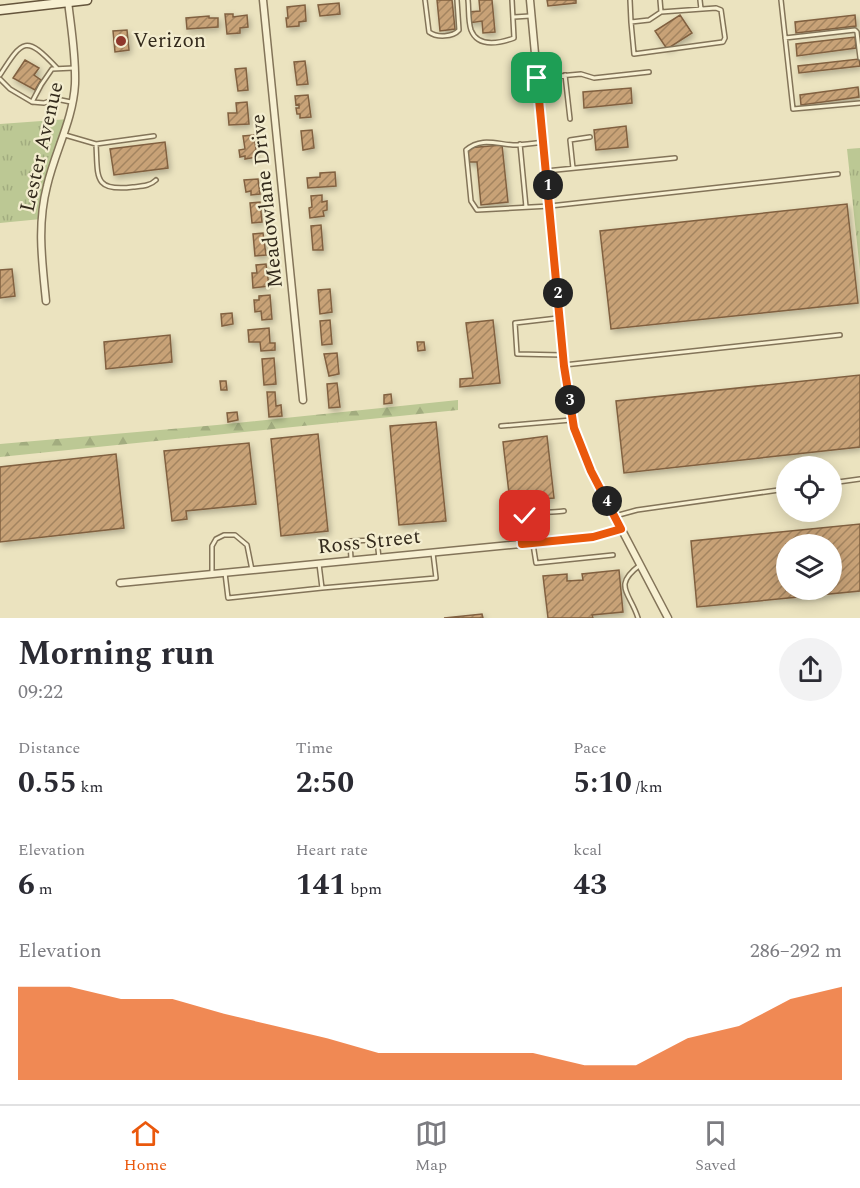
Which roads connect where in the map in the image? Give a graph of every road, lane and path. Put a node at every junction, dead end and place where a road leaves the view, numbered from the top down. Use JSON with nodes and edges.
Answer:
{"nodes":[{"id":1,"x":87,"y":0,"type":"edge"},
{"id":2,"x":263,"y":0,"type":"edge"},
{"id":3,"x":425,"y":0,"type":"edge"},
{"id":4,"x":458,"y":0,"type":"edge"},
{"id":5,"x":468,"y":0,"type":"edge"},
{"id":6,"x":512,"y":0,"type":"edge"},
{"id":7,"x":530,"y":0,"type":"edge"},
{"id":8,"x":630,"y":0,"type":"edge"},
{"id":9,"x":660,"y":0,"type":"edge"},
{"id":10,"x":700,"y":0,"type":"edge"},
{"id":11,"x":781,"y":0,"type":"edge"},
{"id":12,"x":68,"y":1,"type":"edge"},
{"id":13,"x":701,"y":9,"type":"junction"},
{"id":14,"x":0,"y":10,"type":"edge"},
{"id":15,"x":661,"y":12,"type":"junction"},
{"id":16,"x":532,"y":16,"type":"junction"},
{"id":17,"x":514,"y":17,"type":"junction"},
{"id":18,"x":631,"y":22,"type":"junction"},
{"id":19,"x":785,"y":38,"type":"junction"},
{"id":20,"x":860,"y":58,"type":"edge"},
{"id":21,"x":57,"y":68,"type":"junction"},
{"id":22,"x":75,"y":68,"type":"junction"},
{"id":23,"x":649,"y":72,"type":"dead end"},
{"id":24,"x":565,"y":75,"type":"junction"},
{"id":25,"x":0,"y":77,"type":"edge"},
{"id":26,"x":537,"y":78,"type":"junction"},
{"id":27,"x":32,"y":102,"type":"junction"},
{"id":28,"x":860,"y":102,"type":"edge"},
{"id":29,"x":72,"y":103,"type":"junction"},
{"id":30,"x":570,"y":119,"type":"dead end"},
{"id":31,"x":65,"y":135,"type":"junction"},
{"id":32,"x":154,"y":136,"type":"dead end"},
{"id":33,"x":590,"y":137,"type":"dead end"},
{"id":34,"x":544,"y":142,"type":"junction"},
{"id":35,"x":96,"y":144,"type":"junction"},
{"id":36,"x":519,"y":144,"type":"junction"},
{"id":37,"x":675,"y":158,"type":"dead end"},
{"id":38,"x":573,"y":168,"type":"junction"},
{"id":39,"x":546,"y":171,"type":"junction"},
{"id":40,"x":838,"y":174,"type":"dead end"},
{"id":41,"x":156,"y":180,"type":"dead end"},
{"id":42,"x":550,"y":206,"type":"junction"},
{"id":43,"x":526,"y":207,"type":"junction"},
{"id":44,"x":46,"y":301,"type":"dead end"},
{"id":45,"x":560,"y":318,"type":"junction"},
{"id":46,"x":840,"y":335,"type":"dead end"},
{"id":47,"x":564,"y":355,"type":"junction"},
{"id":48,"x":564,"y":366,"type":"junction"},
{"id":49,"x":303,"y":400,"type":"dead end"},
{"id":50,"x":573,"y":420,"type":"junction"},
{"id":51,"x":501,"y":426,"type":"dead end"},
{"id":52,"x":860,"y":479,"type":"edge"},
{"id":53,"x":842,"y":481,"type":"edge"},
{"id":54,"x":776,"y":490,"type":"edge"},
{"id":55,"x":564,"y":511,"type":"dead end"},
{"id":56,"x":615,"y":516,"type":"junction"},
{"id":57,"x":621,"y":529,"type":"junction"},
{"id":58,"x":533,"y":543,"type":"junction"},
{"id":59,"x":522,"y":544,"type":"junction"},
{"id":60,"x":433,"y":552,"type":"junction"},
{"id":61,"x":613,"y":555,"type":"dead end"},
{"id":62,"x":379,"y":558,"type":"junction"},
{"id":63,"x":351,"y":561,"type":"junction"},
{"id":64,"x":319,"y":564,"type":"junction"},
{"id":65,"x":640,"y":565,"type":"junction"},
{"id":66,"x":252,"y":570,"type":"junction"},
{"id":67,"x":225,"y":573,"type":"junction"},
{"id":68,"x":212,"y":574,"type":"junction"},
{"id":69,"x":120,"y":583,"type":"dead end"},
{"id":70,"x":322,"y":588,"type":"junction"},
{"id":71,"x":638,"y":618,"type":"edge"},
{"id":72,"x":668,"y":618,"type":"edge"}],
"edges":[{"from":1,"to":12,"type":"main road"},
{"from":2,"to":49,"type":"street","name":"Meadowlane Drive"},
{"from":3,"to":4,"type":"lane"},
{"from":5,"to":17,"type":"lane"},
{"from":6,"to":17,"type":"lane"},
{"from":7,"to":16,"type":"street"},
{"from":8,"to":18,"type":"lane"},
{"from":9,"to":15,"type":"lane"},
{"from":10,"to":13,"type":"lane"},
{"from":11,"to":19,"type":"lane"},
{"from":12,"to":14,"type":"main road"},
{"from":12,"to":22,"type":"street","name":"Lester Avenue"},
{"from":13,"to":15,"type":"lane"},
{"from":13,"to":18,"type":"lane"},
{"from":15,"to":18,"type":"lane"},
{"from":16,"to":17,"type":"lane"},
{"from":16,"to":26,"type":"street"},
{"from":19,"to":20,"type":"lane"},
{"from":19,"to":28,"type":"lane"},
{"from":21,"to":22,"type":"lane"},
{"from":21,"to":25,"type":"lane"},
{"from":21,"to":27,"type":"lane"},
{"from":22,"to":29,"type":"street","name":"Lester Avenue"},
{"from":23,"to":24,"type":"lane"},
{"from":24,"to":26,"type":"lane"},
{"from":24,"to":30,"type":"lane"},
{"from":25,"to":27,"type":"lane"},
{"from":26,"to":34,"type":"street"},
{"from":27,"to":29,"type":"lane"},
{"from":29,"to":31,"type":"street","name":"Lester Avenue"},
{"from":31,"to":35,"type":"lane"},
{"from":31,"to":44,"type":"street","name":"Lester Avenue"},
{"from":32,"to":35,"type":"lane"},
{"from":33,"to":38,"type":"lane"},
{"from":34,"to":36,"type":"lane"},
{"from":34,"to":39,"type":"street"},
{"from":35,"to":41,"type":"lane"},
{"from":36,"to":43,"type":"lane"},
{"from":36,"to":43,"type":"lane"},
{"from":37,"to":38,"type":"lane"},
{"from":38,"to":39,"type":"lane"},
{"from":39,"to":42,"type":"street"},
{"from":40,"to":42,"type":"lane"},
{"from":42,"to":43,"type":"lane"},
{"from":42,"to":45,"type":"street"},
{"from":45,"to":47,"type":"street"},
{"from":45,"to":47,"type":"lane"},
{"from":46,"to":48,"type":"lane"},
{"from":47,"to":48,"type":"street"},
{"from":48,"to":50,"type":"street"},
{"from":50,"to":51,"type":"lane"},
{"from":50,"to":56,"type":"street"},
{"from":52,"to":53,"type":"lane"},
{"from":54,"to":56,"type":"lane"},
{"from":55,"to":59,"type":"lane"},
{"from":56,"to":57,"type":"street"},
{"from":57,"to":58,"type":"street","name":"Ross Street"},
{"from":57,"to":65,"type":"street"},
{"from":58,"to":59,"type":"street","name":"Ross Street"},
{"from":58,"to":61,"type":"lane"},
{"from":59,"to":60,"type":"street","name":"Ross Street"},
{"from":60,"to":62,"type":"street","name":"Ross Street"},
{"from":60,"to":70,"type":"lane"},
{"from":62,"to":63,"type":"street","name":"Ross Street"},
{"from":62,"to":63,"type":"lane"},
{"from":63,"to":64,"type":"street","name":"Ross Street"},
{"from":64,"to":66,"type":"street","name":"Ross Street"},
{"from":64,"to":70,"type":"lane"},
{"from":65,"to":71,"type":"lane"},
{"from":65,"to":72,"type":"street"},
{"from":66,"to":67,"type":"street","name":"Ross Street"},
{"from":66,"to":68,"type":"lane"},
{"from":67,"to":68,"type":"street","name":"Ross Street"},
{"from":67,"to":70,"type":"lane"},
{"from":68,"to":69,"type":"street","name":"Ross Street"}]}
